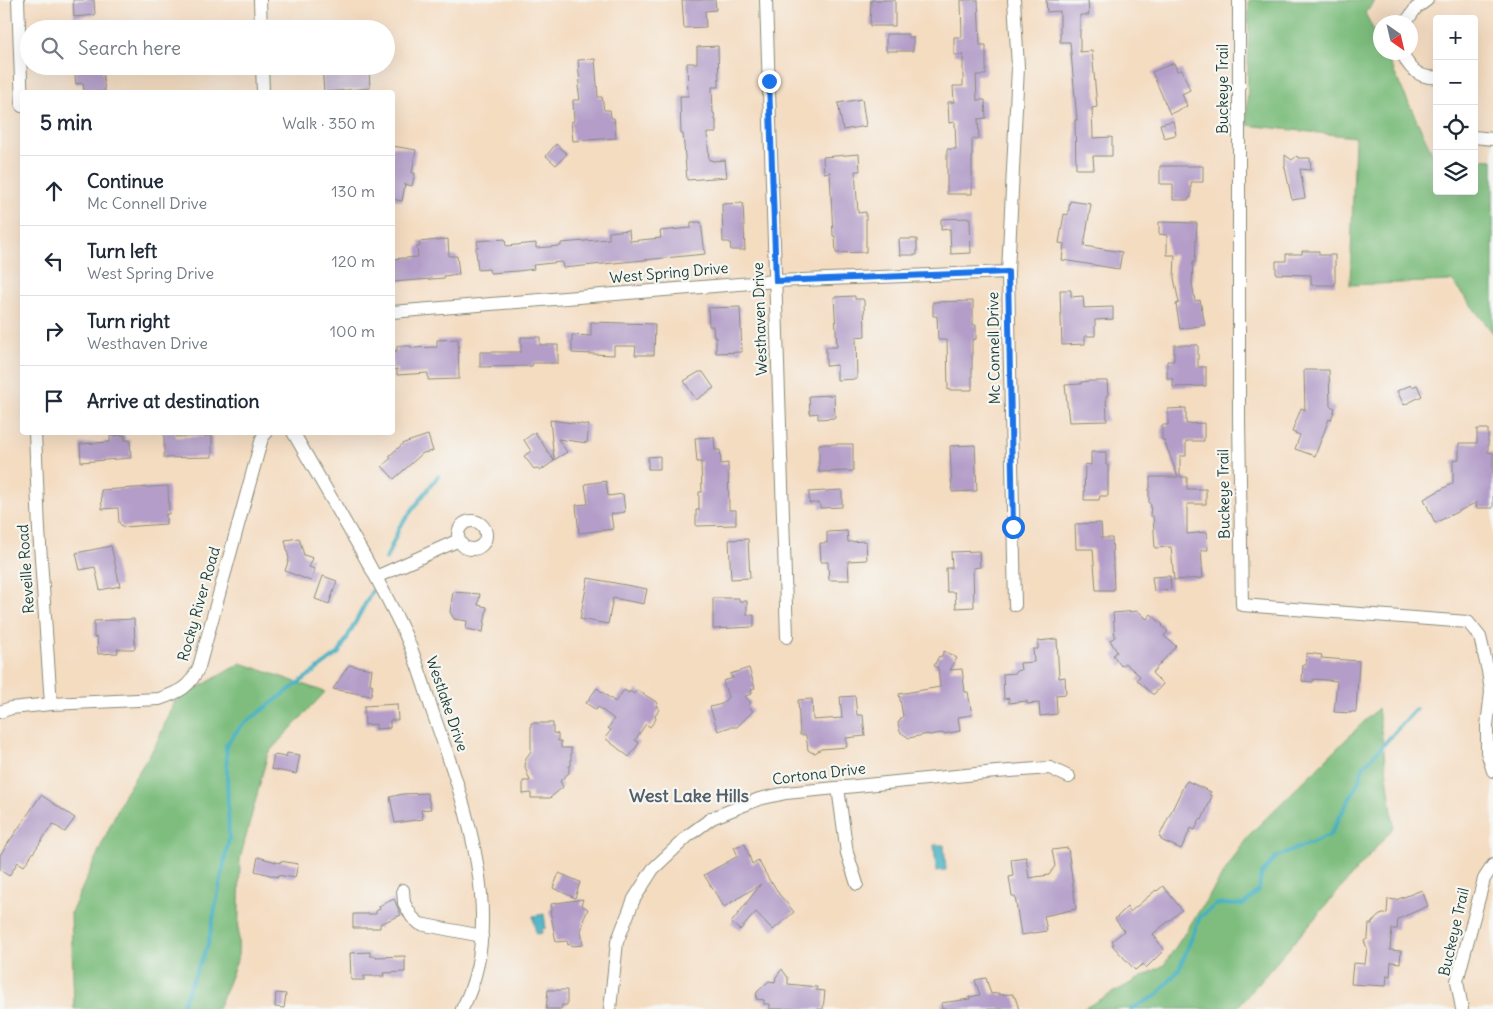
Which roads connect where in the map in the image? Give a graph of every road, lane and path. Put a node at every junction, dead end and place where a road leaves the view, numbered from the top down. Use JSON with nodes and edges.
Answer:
{"nodes":[{"id":1,"x":18,"y":0,"type":"edge"},
{"id":2,"x":260,"y":0,"type":"edge"},
{"id":3,"x":766,"y":0,"type":"edge"},
{"id":4,"x":1014,"y":0,"type":"edge"},
{"id":5,"x":1239,"y":0,"type":"edge"},
{"id":6,"x":1427,"y":0,"type":"edge"},
{"id":7,"x":1411,"y":15,"type":"edge"},
{"id":8,"x":261,"y":20,"type":"edge"},
{"id":9,"x":20,"y":53,"type":"edge"},
{"id":10,"x":1406,"y":60,"type":"edge"},
{"id":11,"x":21,"y":75,"type":"edge"},
{"id":12,"x":262,"y":75,"type":"edge"},
{"id":13,"x":1433,"y":77,"type":"edge"},
{"id":14,"x":21,"y":90,"type":"edge"},
{"id":15,"x":263,"y":90,"type":"edge"},
{"id":16,"x":1478,"y":137,"type":"edge"},
{"id":17,"x":1493,"y":139,"type":"edge"},
{"id":18,"x":1008,"y":272,"type":"junction"},
{"id":19,"x":776,"y":281,"type":"junction"},
{"id":20,"x":395,"y":312,"type":"edge"},
{"id":21,"x":35,"y":435,"type":"edge"},
{"id":22,"x":264,"y":435,"type":"edge"},
{"id":23,"x":295,"y":435,"type":"edge"},
{"id":24,"x":459,"y":540,"type":"dead end"},
{"id":25,"x":376,"y":577,"type":"junction"},
{"id":26,"x":1015,"y":605,"type":"dead end"},
{"id":27,"x":786,"y":637,"type":"dead end"},
{"id":28,"x":51,"y":704,"type":"junction"},
{"id":29,"x":0,"y":712,"type":"edge"},
{"id":30,"x":1493,"y":771,"type":"edge"},
{"id":31,"x":1069,"y":777,"type":"dead end"},
{"id":32,"x":838,"y":788,"type":"junction"},
{"id":33,"x":1493,"y":865,"type":"edge"},
{"id":34,"x":857,"y":884,"type":"dead end"},
{"id":35,"x":403,"y":890,"type":"dead end"},
{"id":36,"x":482,"y":936,"type":"junction"},
{"id":37,"x":462,"y":1009,"type":"edge"},
{"id":38,"x":610,"y":1009,"type":"edge"},
{"id":39,"x":1462,"y":1009,"type":"edge"}],
"edges":[{"from":1,"to":9,"type":"street"},
{"from":2,"to":8,"type":"street"},
{"from":3,"to":19,"type":"street","name":"Westhaven Drive"},
{"from":4,"to":18,"type":"street","name":"Mc Connell Drive"},
{"from":5,"to":30,"type":"street","name":"Buckeye Trail"},
{"from":6,"to":7,"type":"street"},
{"from":10,"to":13,"type":"street"},
{"from":11,"to":14,"type":"street"},
{"from":12,"to":15,"type":"street"},
{"from":16,"to":17,"type":"street"},
{"from":18,"to":19,"type":"street","name":"West Spring Drive"},
{"from":18,"to":26,"type":"street","name":"Mc Connell Drive"},
{"from":19,"to":20,"type":"street","name":"West Spring Drive"},
{"from":19,"to":27,"type":"street","name":"Westhaven Drive"},
{"from":21,"to":28,"type":"street","name":"Reveille Road"},
{"from":22,"to":28,"type":"street","name":"Rocky River Road"},
{"from":23,"to":25,"type":"street","name":"Westlake Drive"},
{"from":24,"to":25,"type":"street"},
{"from":25,"to":36,"type":"street","name":"Westlake Drive"},
{"from":28,"to":29,"type":"street","name":"Rocky River Road"},
{"from":31,"to":32,"type":"street","name":"Cortona Drive"},
{"from":32,"to":34,"type":"street"},
{"from":32,"to":38,"type":"street","name":"Cortona Drive"},
{"from":33,"to":39,"type":"street","name":"Buckeye Trail"},
{"from":35,"to":36,"type":"street"},
{"from":36,"to":37,"type":"street","name":"Westlake Drive"}]}
